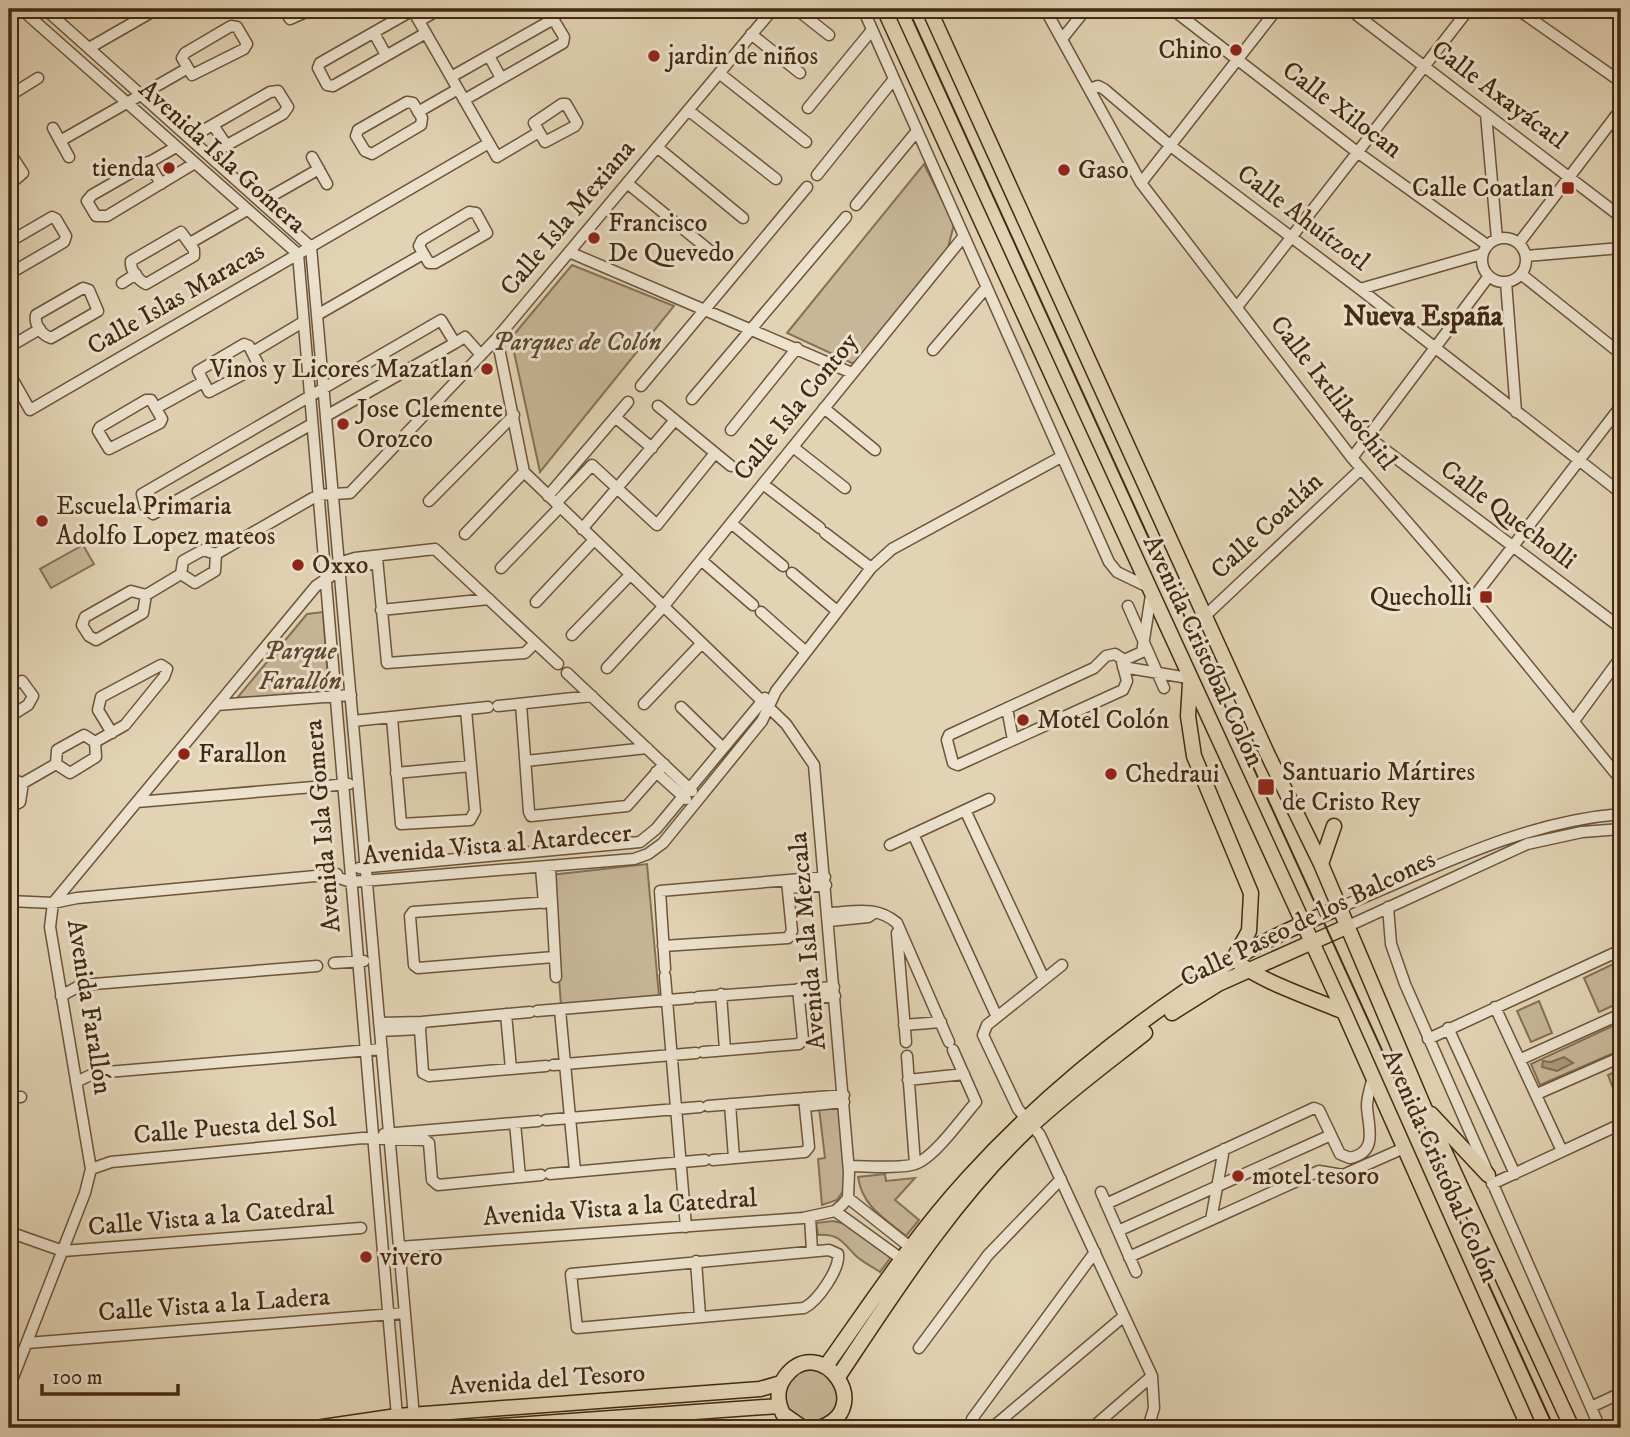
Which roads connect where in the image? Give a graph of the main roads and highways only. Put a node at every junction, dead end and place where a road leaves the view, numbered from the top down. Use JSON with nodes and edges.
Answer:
{"nodes":[{"id":1,"x":884,"y":9,"type":"edge"},
{"id":2,"x":929,"y":9,"type":"edge"},
{"id":3,"x":1189,"y":680,"type":"junction"},
{"id":4,"x":1334,"y":826,"type":"dead end"},
{"id":5,"x":1321,"y":864,"type":"junction"},
{"id":6,"x":1338,"y":908,"type":"junction"},
{"id":7,"x":1301,"y":925,"type":"junction"},
{"id":8,"x":1346,"y":927,"type":"junction"},
{"id":9,"x":1310,"y":944,"type":"junction"},
{"id":10,"x":1234,"y":958,"type":"junction"},
{"id":11,"x":1248,"y":972,"type":"junction"},
{"id":12,"x":1343,"y":1012,"type":"junction"},
{"id":13,"x":1424,"y":1107,"type":"junction"},
{"id":14,"x":1029,"y":1121,"type":"junction"},
{"id":15,"x":1490,"y":1179,"type":"road end"},
{"id":16,"x":832,"y":1371,"type":"junction"},
{"id":17,"x":781,"y":1383,"type":"junction"},
{"id":18,"x":779,"y":1406,"type":"junction"},
{"id":19,"x":414,"y":1421,"type":"edge"},
{"id":20,"x":397,"y":1422,"type":"edge"},
{"id":21,"x":1524,"y":1424,"type":"edge"},
{"id":22,"x":316,"y":1428,"type":"edge"},
{"id":23,"x":472,"y":1428,"type":"edge"},
{"id":24,"x":803,"y":1428,"type":"edge"},
{"id":25,"x":819,"y":1428,"type":"edge"},
{"id":26,"x":1573,"y":1428,"type":"edge"}],
"edges":[{"from":1,"to":3,"type":"main road","name":"Avenida Cristóbal Colón"},
{"from":2,"to":5,"type":"main road","name":"Avenida Cristóbal Colón"},
{"from":3,"to":7,"type":"main road","name":"Avenida Cristóbal Colón"},
{"from":3,"to":10,"type":"main road"},
{"from":4,"to":5,"type":"main road"},
{"from":5,"to":6,"type":"main road","name":"Avenida Cristóbal Colón"},
{"from":6,"to":7,"type":"main road","name":"Calle Paseo de los Balcones"},
{"from":6,"to":8,"type":"main road","name":"Avenida Cristóbal Colón"},
{"from":7,"to":9,"type":"main road","name":"Avenida Cristóbal Colón"},
{"from":7,"to":10,"type":"main road","name":"Calle Paseo de los Balcones"},
{"from":8,"to":9,"type":"main road","name":"Calle Paseo de los Balcones"},
{"from":8,"to":13,"type":"main road","name":"Avenida Cristóbal Colón"},
{"from":9,"to":11,"type":"main road","name":"Calle Paseo de los Balcones"},
{"from":9,"to":12,"type":"main road","name":"Avenida Cristóbal Colón"},
{"from":10,"to":11,"type":"main road"},
{"from":10,"to":14,"type":"main road","name":"Calle Paseo de los Balcones"},
{"from":11,"to":12,"type":"main road"},
{"from":11,"to":14,"type":"main road","name":"Calle Paseo de los Balcones"},
{"from":12,"to":21,"type":"main road","name":"Avenida Cristóbal Colón"},
{"from":13,"to":15,"type":"main road"},
{"from":13,"to":26,"type":"main road","name":"Avenida Cristóbal Colón"},
{"from":14,"to":16,"type":"main road","name":"Calle Paseo de los Balcones"},
{"from":16,"to":17,"type":"main road"},
{"from":16,"to":25,"type":"main road"},
{"from":17,"to":18,"type":"main road"},
{"from":17,"to":19,"type":"main road","name":"Avenida del Tesoro"},
{"from":18,"to":23,"type":"main road","name":"Avenida del Tesoro"},
{"from":18,"to":24,"type":"main road"},
{"from":19,"to":20,"type":"main road","name":"Avenida del Tesoro"},
{"from":20,"to":22,"type":"main road","name":"Avenida del Tesoro"}]}
